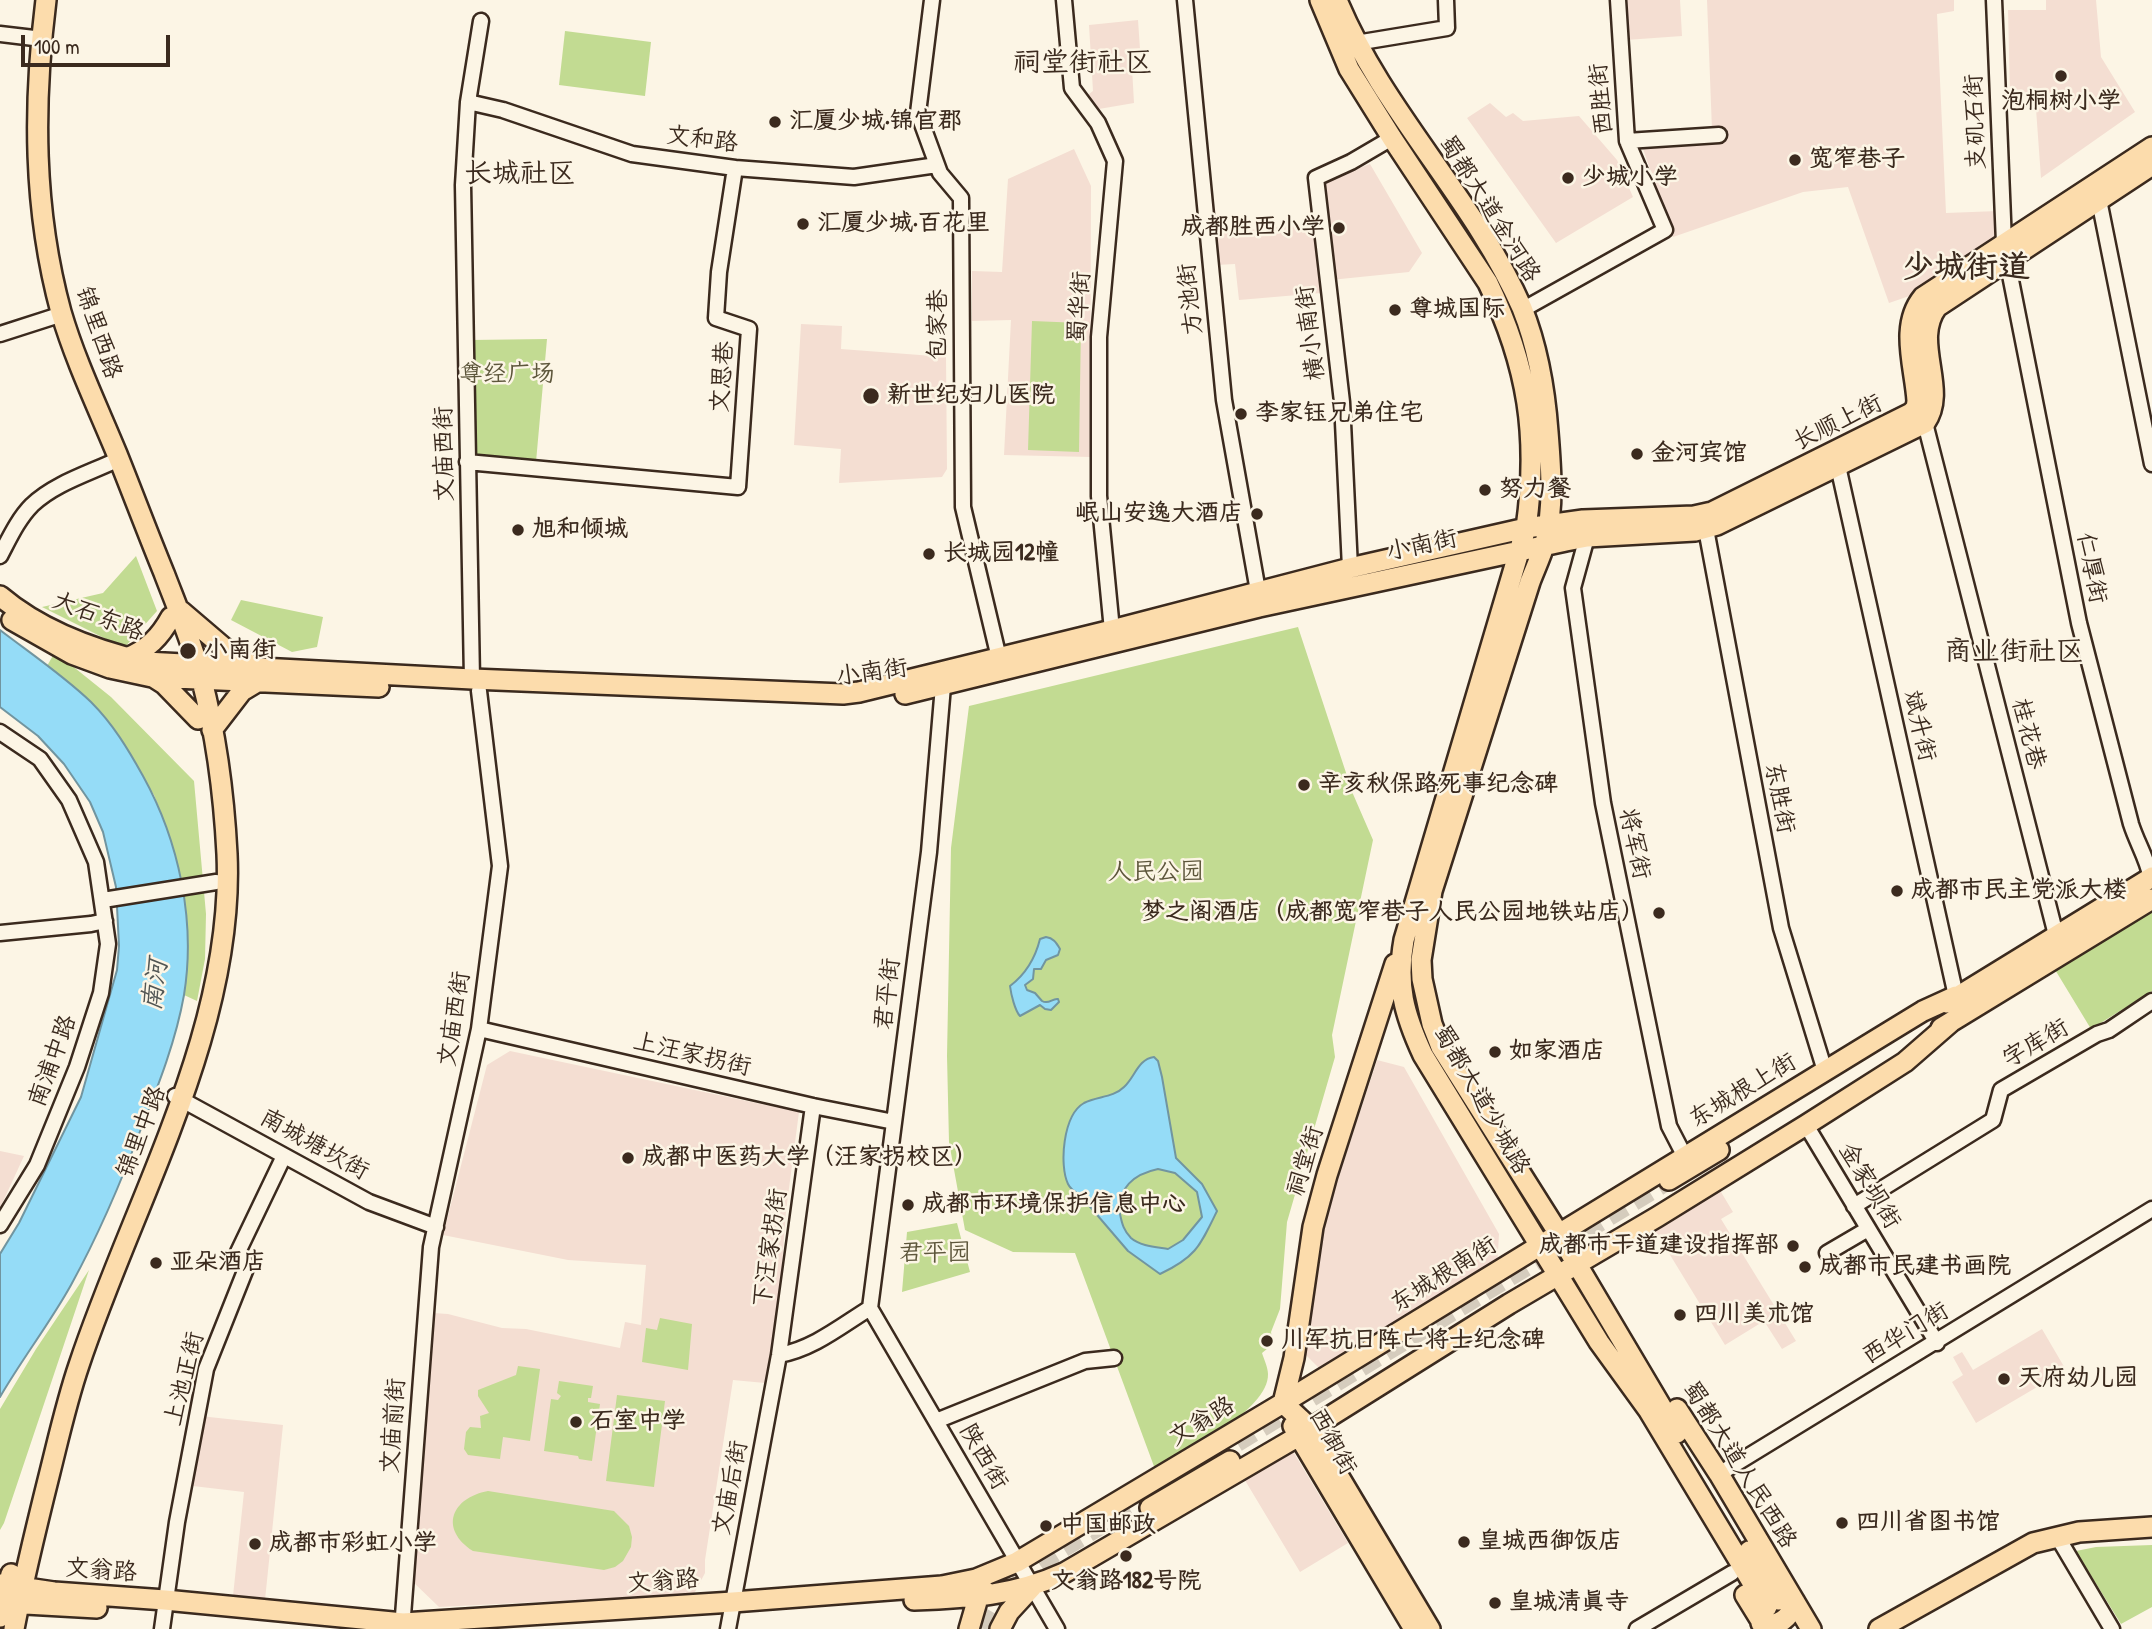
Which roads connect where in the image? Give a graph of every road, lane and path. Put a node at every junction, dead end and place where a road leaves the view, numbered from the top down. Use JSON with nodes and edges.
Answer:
{"nodes":[{"id":1,"x":38,"y":0,"type":"edge"},
{"id":2,"x":46,"y":0,"type":"edge"},
{"id":3,"x":932,"y":0,"type":"edge"},
{"id":4,"x":1064,"y":0,"type":"edge"},
{"id":5,"x":1185,"y":0,"type":"edge"},
{"id":6,"x":1320,"y":0,"type":"edge"},
{"id":7,"x":1337,"y":0,"type":"edge"},
{"id":8,"x":1446,"y":0,"type":"edge"},
{"id":9,"x":1618,"y":0,"type":"edge"},
{"id":10,"x":1994,"y":0,"type":"edge"},
{"id":11,"x":481,"y":21,"type":"dead end"},
{"id":12,"x":0,"y":34,"type":"edge"},
{"id":13,"x":34,"y":38,"type":"junction"},
{"id":14,"x":1356,"y":43,"type":"junction"},
{"id":15,"x":468,"y":102,"type":"junction"},
{"id":16,"x":1718,"y":135,"type":"dead end"},
{"id":17,"x":1392,"y":138,"type":"junction"},
{"id":18,"x":1627,"y":141,"type":"junction"},
{"id":19,"x":2152,"y":146,"type":"edge"},
{"id":20,"x":937,"y":164,"type":"junction"},
{"id":21,"x":2152,"y":165,"type":"edge"},
{"id":22,"x":735,"y":168,"type":"junction"},
{"id":23,"x":2099,"y":200,"type":"junction"},
{"id":24,"x":2006,"y":251,"type":"junction"},
{"id":25,"x":1522,"y":310,"type":"junction"},
{"id":26,"x":53,"y":317,"type":"junction"},
{"id":27,"x":0,"y":334,"type":"edge"},
{"id":28,"x":1925,"y":423,"type":"junction"},
{"id":29,"x":115,"y":461,"type":"junction"},
{"id":30,"x":467,"y":463,"type":"junction"},
{"id":31,"x":2152,"y":464,"type":"edge"},
{"id":32,"x":1838,"y":466,"type":"junction"},
{"id":33,"x":1549,"y":524,"type":"junction"},
{"id":34,"x":1526,"y":528,"type":"junction"},
{"id":35,"x":1706,"y":529,"type":"junction"},
{"id":36,"x":1587,"y":537,"type":"junction"},
{"id":37,"x":1544,"y":545,"type":"junction"},
{"id":38,"x":1520,"y":550,"type":"junction"},
{"id":39,"x":0,"y":556,"type":"edge"},
{"id":40,"x":1350,"y":568,"type":"junction"},
{"id":41,"x":1258,"y":591,"type":"junction"},
{"id":42,"x":0,"y":596,"type":"edge"},
{"id":43,"x":174,"y":612,"type":"junction"},
{"id":44,"x":0,"y":613,"type":"edge"},
{"id":45,"x":1112,"y":630,"type":"junction"},
{"id":46,"x":999,"y":657,"type":"junction"},
{"id":47,"x":127,"y":658,"type":"junction"},
{"id":48,"x":194,"y":672,"type":"junction"},
{"id":49,"x":256,"y":674,"type":"junction"},
{"id":50,"x":152,"y":677,"type":"junction"},
{"id":51,"x":475,"y":685,"type":"junction"},
{"id":52,"x":943,"y":686,"type":"junction"},
{"id":53,"x":205,"y":725,"type":"junction"},
{"id":54,"x":0,"y":732,"type":"edge"},
{"id":55,"x":2151,"y":878,"type":"edge"},
{"id":56,"x":216,"y":882,"type":"junction"},
{"id":57,"x":2152,"y":899,"type":"edge"},
{"id":58,"x":103,"y":900,"type":"junction"},
{"id":59,"x":105,"y":920,"type":"junction"},
{"id":60,"x":0,"y":933,"type":"edge"},
{"id":61,"x":2056,"y":935,"type":"junction"},
{"id":62,"x":1404,"y":940,"type":"junction"},
{"id":63,"x":1956,"y":996,"type":"junction"},
{"id":64,"x":2152,"y":1001,"type":"edge"},
{"id":65,"x":1951,"y":1022,"type":"junction"},
{"id":66,"x":479,"y":1029,"type":"junction"},
{"id":67,"x":1825,"y":1071,"type":"junction"},
{"id":68,"x":178,"y":1097,"type":"junction"},
{"id":69,"x":813,"y":1106,"type":"junction"},
{"id":70,"x":894,"y":1122,"type":"junction"},
{"id":71,"x":1806,"y":1125,"type":"junction"},
{"id":72,"x":1684,"y":1155,"type":"junction"},
{"id":73,"x":284,"y":1156,"type":"junction"},
{"id":74,"x":1854,"y":1206,"type":"junction"},
{"id":75,"x":2152,"y":1209,"type":"edge"},
{"id":76,"x":0,"y":1225,"type":"edge"},
{"id":77,"x":436,"y":1227,"type":"junction"},
{"id":78,"x":1868,"y":1228,"type":"junction"},
{"id":79,"x":1559,"y":1234,"type":"junction"},
{"id":80,"x":1539,"y":1245,"type":"junction"},
{"id":81,"x":1827,"y":1253,"type":"dead end"},
{"id":82,"x":1577,"y":1264,"type":"junction"},
{"id":83,"x":1558,"y":1277,"type":"junction"},
{"id":84,"x":870,"y":1308,"type":"junction"},
{"id":85,"x":1618,"y":1331,"type":"junction"},
{"id":86,"x":1599,"y":1342,"type":"junction"},
{"id":87,"x":1937,"y":1343,"type":"junction"},
{"id":88,"x":779,"y":1355,"type":"junction"},
{"id":89,"x":1114,"y":1358,"type":"dead end"},
{"id":90,"x":1283,"y":1403,"type":"junction"},
{"id":91,"x":936,"y":1421,"type":"junction"},
{"id":92,"x":1304,"y":1432,"type":"junction"},
{"id":93,"x":1230,"y":1461,"type":"dead end"},
{"id":94,"x":1719,"y":1474,"type":"junction"},
{"id":95,"x":2152,"y":1527,"type":"edge"},
{"id":96,"x":2057,"y":1536,"type":"junction"},
{"id":97,"x":1017,"y":1562,"type":"junction"},
{"id":98,"x":1732,"y":1573,"type":"junction"},
{"id":99,"x":1031,"y":1587,"type":"junction"},
{"id":100,"x":7,"y":1598,"type":"edge"},
{"id":101,"x":978,"y":1598,"type":"junction"},
{"id":102,"x":1774,"y":1612,"type":"edge"},
{"id":103,"x":164,"y":1613,"type":"edge"},
{"id":104,"x":730,"y":1614,"type":"edge"},
{"id":105,"x":402,"y":1626,"type":"edge"},
{"id":106,"x":14,"y":1629,"type":"edge"},
{"id":107,"x":372,"y":1629,"type":"edge"},
{"id":108,"x":442,"y":1629,"type":"edge"},
{"id":109,"x":969,"y":1629,"type":"edge"},
{"id":110,"x":1000,"y":1629,"type":"edge"},
{"id":111,"x":1057,"y":1629,"type":"edge"},
{"id":112,"x":1414,"y":1629,"type":"edge"},
{"id":113,"x":1430,"y":1629,"type":"edge"},
{"id":114,"x":1637,"y":1629,"type":"edge"},
{"id":115,"x":1811,"y":1629,"type":"edge"},
{"id":116,"x":1878,"y":1629,"type":"edge"},
{"id":117,"x":2112,"y":1629,"type":"edge"}],
"edges":[{"from":1,"to":13,"type":"main road","name":"锦里西路"},
{"from":2,"to":29,"type":"main road","name":"锦里西路"},
{"from":3,"to":20,"type":"street","name":"包家巷"},
{"from":4,"to":45,"type":"street","name":"蜀华街"},
{"from":5,"to":41,"type":"street","name":"方池街"},
{"from":6,"to":17,"type":"main road","name":"蜀都大道金河路"},
{"from":7,"to":14,"type":"main road","name":"蜀都大道金河路"},
{"from":8,"to":14,"type":"street"},
{"from":9,"to":18,"type":"street","name":"西胜街"},
{"from":10,"to":24,"type":"street","name":"支矶石街"},
{"from":11,"to":15,"type":"street","name":"文庙西街"},
{"from":12,"to":13,"type":"street"},
{"from":13,"to":26,"type":"main road","name":"锦里西路"},
{"from":14,"to":25,"type":"main road","name":"蜀都大道金河路"},
{"from":15,"to":22,"type":"street","name":"文和路"},
{"from":15,"to":30,"type":"street","name":"文庙西街"},
{"from":16,"to":18,"type":"street"},
{"from":17,"to":34,"type":"main road","name":"蜀都大道金河路"},
{"from":17,"to":40,"type":"street","name":"横小南街"},
{"from":18,"to":25,"type":"street","name":"西胜街"},
{"from":19,"to":24,"type":"main road","name":"长顺上街"},
{"from":20,"to":22,"type":"street","name":"文和路"},
{"from":20,"to":46,"type":"street","name":"包家巷"},
{"from":21,"to":23,"type":"main road","name":"长顺上街"},
{"from":22,"to":30,"type":"street","name":"文思巷"},
{"from":23,"to":24,"type":"main road","name":"长顺上街"},
{"from":23,"to":31,"type":"street"},
{"from":24,"to":28,"type":"main road","name":"长顺上街"},
{"from":24,"to":33,"type":"main road","name":"长顺上街"},
{"from":24,"to":55,"type":"street","name":"仁厚街"},
{"from":25,"to":33,"type":"main road","name":"蜀都大道金河路"},
{"from":26,"to":27,"type":"street"},
{"from":26,"to":29,"type":"main road","name":"锦里西路"},
{"from":28,"to":32,"type":"main road","name":"长顺上街"},
{"from":28,"to":61,"type":"street","name":"桂花巷"},
{"from":29,"to":39,"type":"street"},
{"from":29,"to":43,"type":"main road","name":"锦里西路"},
{"from":30,"to":51,"type":"street","name":"文庙西街"},
{"from":32,"to":35,"type":"main road","name":"长顺上街"},
{"from":32,"to":63,"type":"street","name":"斌升街"},
{"from":33,"to":34,"type":"main road","name":"长顺上街"},
{"from":33,"to":37,"type":"main road","name":"蜀都大道金河路"},
{"from":34,"to":38,"type":"main road","name":"蜀都大道少城路"},
{"from":34,"to":40,"type":"main road","name":"小南街"},
{"from":35,"to":36,"type":"main road","name":"长顺上街"},
{"from":35,"to":67,"type":"street","name":"东胜街"},
{"from":36,"to":37,"type":"main road","name":"长顺上街"},
{"from":36,"to":72,"type":"street","name":"将军街"},
{"from":37,"to":38,"type":"main road","name":"小南街"},
{"from":37,"to":79,"type":"main road","name":"蜀都大道少城路"},
{"from":38,"to":52,"type":"main road","name":"小南街"},
{"from":38,"to":62,"type":"main road","name":"蜀都大道少城路"},
{"from":40,"to":41,"type":"main road","name":"小南街"},
{"from":41,"to":45,"type":"main road","name":"小南街"},
{"from":42,"to":47,"type":"main road","name":"大石东路"},
{"from":43,"to":47,"type":"main road"},
{"from":43,"to":48,"type":"main road","name":"锦里西路"},
{"from":43,"to":49,"type":"main road"},
{"from":44,"to":50,"type":"main road","name":"大石东路"},
{"from":45,"to":46,"type":"main road","name":"小南街"},
{"from":46,"to":51,"type":"main road","name":"小南街"},
{"from":47,"to":48,"type":"main road","name":"大石东路"},
{"from":48,"to":49,"type":"main road","name":"小南街"},
{"from":48,"to":50,"type":"main road","name":"大石东路"},
{"from":48,"to":53,"type":"main road","name":"锦里中路"},
{"from":49,"to":51,"type":"main road","name":"小南街"},
{"from":49,"to":53,"type":"main road"},
{"from":50,"to":53,"type":"main road"},
{"from":51,"to":52,"type":"main road","name":"小南街"},
{"from":51,"to":66,"type":"street","name":"文庙西街"},
{"from":52,"to":70,"type":"street","name":"君平街"},
{"from":53,"to":56,"type":"main road","name":"锦里中路"},
{"from":53,"to":68,"type":"main road","name":"锦里中路"},
{"from":54,"to":58,"type":"street","name":"南浦中路"},
{"from":55,"to":61,"type":"main road","name":"东城根上街"},
{"from":56,"to":58,"type":"street"},
{"from":56,"to":68,"type":"main road","name":"锦里中路"},
{"from":57,"to":65,"type":"main road","name":"东城根上街"},
{"from":58,"to":59,"type":"street","name":"南浦中路"},
{"from":59,"to":60,"type":"street"},
{"from":59,"to":76,"type":"street","name":"南浦中路"},
{"from":61,"to":63,"type":"main road","name":"东城根上街"},
{"from":62,"to":80,"type":"main road","name":"蜀都大道少城路"},
{"from":62,"to":90,"type":"main road","name":"祠堂街"},
{"from":63,"to":65,"type":"main road","name":"东城根上街"},
{"from":63,"to":67,"type":"main road","name":"东城根上街"},
{"from":64,"to":74,"type":"street","name":"字库街"},
{"from":65,"to":71,"type":"main road","name":"东城根上街"},
{"from":66,"to":69,"type":"street","name":"上汪家拐街"},
{"from":66,"to":77,"type":"street","name":"文庙西街"},
{"from":67,"to":72,"type":"main road","name":"东城根上街"},
{"from":68,"to":73,"type":"street","name":"南城塘坎街"},
{"from":68,"to":100,"type":"main road","name":"锦里中路"},
{"from":69,"to":70,"type":"street","name":"上汪家拐街"},
{"from":69,"to":88,"type":"street","name":"下汪家拐街"},
{"from":70,"to":84,"type":"street","name":"君平街"},
{"from":71,"to":74,"type":"street","name":"金家坝街"},
{"from":71,"to":82,"type":"main road","name":"东城根上街"},
{"from":72,"to":79,"type":"main road","name":"东城根上街"},
{"from":73,"to":77,"type":"street","name":"南城塘坎街"},
{"from":73,"to":103,"type":"street","name":"上池正街"},
{"from":74,"to":78,"type":"street","name":"金家坝街"},
{"from":75,"to":87,"type":"street","name":"西华门街"},
{"from":77,"to":105,"type":"street","name":"文庙前街"},
{"from":78,"to":81,"type":"street"},
{"from":78,"to":87,"type":"street","name":"金家坝街"},
{"from":79,"to":80,"type":"main road","name":"东城根南街"},
{"from":79,"to":82,"type":"main road","name":"蜀都大道人民西路"},
{"from":80,"to":83,"type":"main road","name":"蜀都大道人民西路"},
{"from":80,"to":90,"type":"main road","name":"东城根南街"},
{"from":82,"to":83,"type":"main road"},
{"from":82,"to":85,"type":"main road","name":"蜀都大道人民西路"},
{"from":83,"to":86,"type":"main road","name":"蜀都大道人民西路"},
{"from":83,"to":92,"type":"main road"},
{"from":84,"to":88,"type":"street"},
{"from":84,"to":91,"type":"street","name":"陕西街"},
{"from":85,"to":94,"type":"main road","name":"蜀都大道人民西路"},
{"from":85,"to":102,"type":"main road","name":"蜀都大道人民西路"},
{"from":86,"to":98,"type":"main road","name":"蜀都大道人民西路"},
{"from":86,"to":102,"type":"main road","name":"蜀都大道人民西路"},
{"from":87,"to":94,"type":"street","name":"西华门街"},
{"from":88,"to":104,"type":"street","name":"文庙后街"},
{"from":89,"to":91,"type":"street"},
{"from":90,"to":92,"type":"main road","name":"西御街"},
{"from":90,"to":97,"type":"main road","name":"文翁路"},
{"from":91,"to":97,"type":"street","name":"陕西街"},
{"from":92,"to":99,"type":"main road","name":"文翁路"},
{"from":92,"to":112,"type":"main road","name":"西御街"},
{"from":92,"to":113,"type":"main road","name":"西御街"},
{"from":93,"to":99,"type":"main road","name":"文翁路"},
{"from":94,"to":102,"type":"main road","name":"蜀都大道人民西路"},
{"from":95,"to":96,"type":"main road"},
{"from":96,"to":116,"type":"main road"},
{"from":96,"to":117,"type":"street"},
{"from":97,"to":99,"type":"street","name":"陕西街"},
{"from":97,"to":101,"type":"main road"},
{"from":97,"to":104,"type":"main road","name":"文翁路"},
{"from":98,"to":102,"type":"main road","name":"蜀都大道人民西路"},
{"from":98,"to":114,"type":"street"},
{"from":99,"to":101,"type":"main road","name":"文翁路"},
{"from":99,"to":110,"type":"main road"},
{"from":99,"to":111,"type":"street","name":"陕西街"},
{"from":100,"to":103,"type":"main road","name":"文翁路"},
{"from":100,"to":106,"type":"main road","name":"锦里中路"},
{"from":101,"to":104,"type":"main road","name":"文翁路"},
{"from":101,"to":109,"type":"main road"},
{"from":102,"to":115,"type":"main road","name":"蜀都大道人民西路"},
{"from":103,"to":105,"type":"main road","name":"文翁路"},
{"from":103,"to":107,"type":"main road","name":"文翁路"},
{"from":104,"to":105,"type":"main road","name":"文翁路"},
{"from":104,"to":108,"type":"main road","name":"文翁路"}]}
